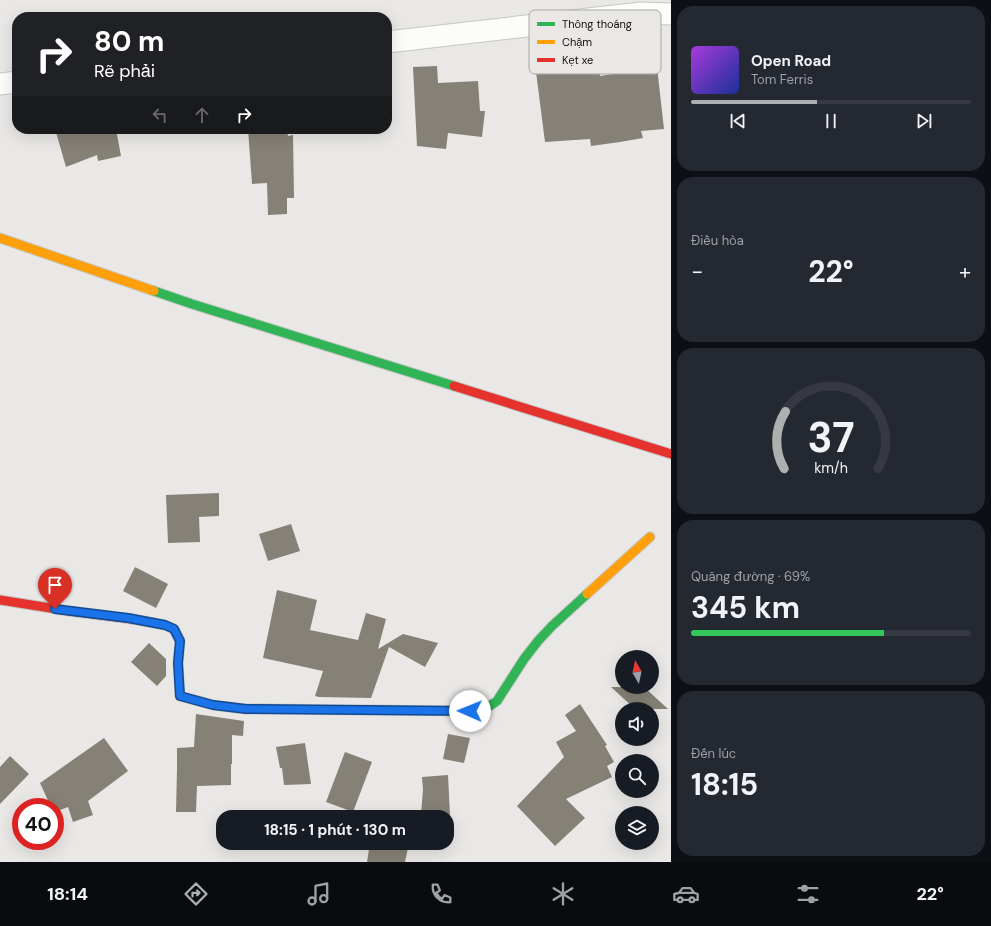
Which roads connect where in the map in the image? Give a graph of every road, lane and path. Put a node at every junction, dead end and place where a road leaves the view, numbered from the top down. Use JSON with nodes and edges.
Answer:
{"nodes":[{"id":1,"x":661,"y":14,"type":"edge"},
{"id":2,"x":671,"y":14,"type":"edge"},
{"id":3,"x":529,"y":26,"type":"edge"},
{"id":4,"x":392,"y":41,"type":"edge"},
{"id":5,"x":12,"y":83,"type":"edge"},
{"id":6,"x":0,"y":84,"type":"edge"},
{"id":7,"x":0,"y":238,"type":"edge"},
{"id":8,"x":671,"y":454,"type":"edge"},
{"id":9,"x":650,"y":537,"type":"dead end"},
{"id":10,"x":0,"y":600,"type":"edge"}],
"edges":[{"from":1,"to":2,"type":"street"},
{"from":3,"to":4,"type":"street"},
{"from":5,"to":6,"type":"street"},
{"from":7,"to":8,"type":"street"},
{"from":9,"to":10,"type":"street"}]}
